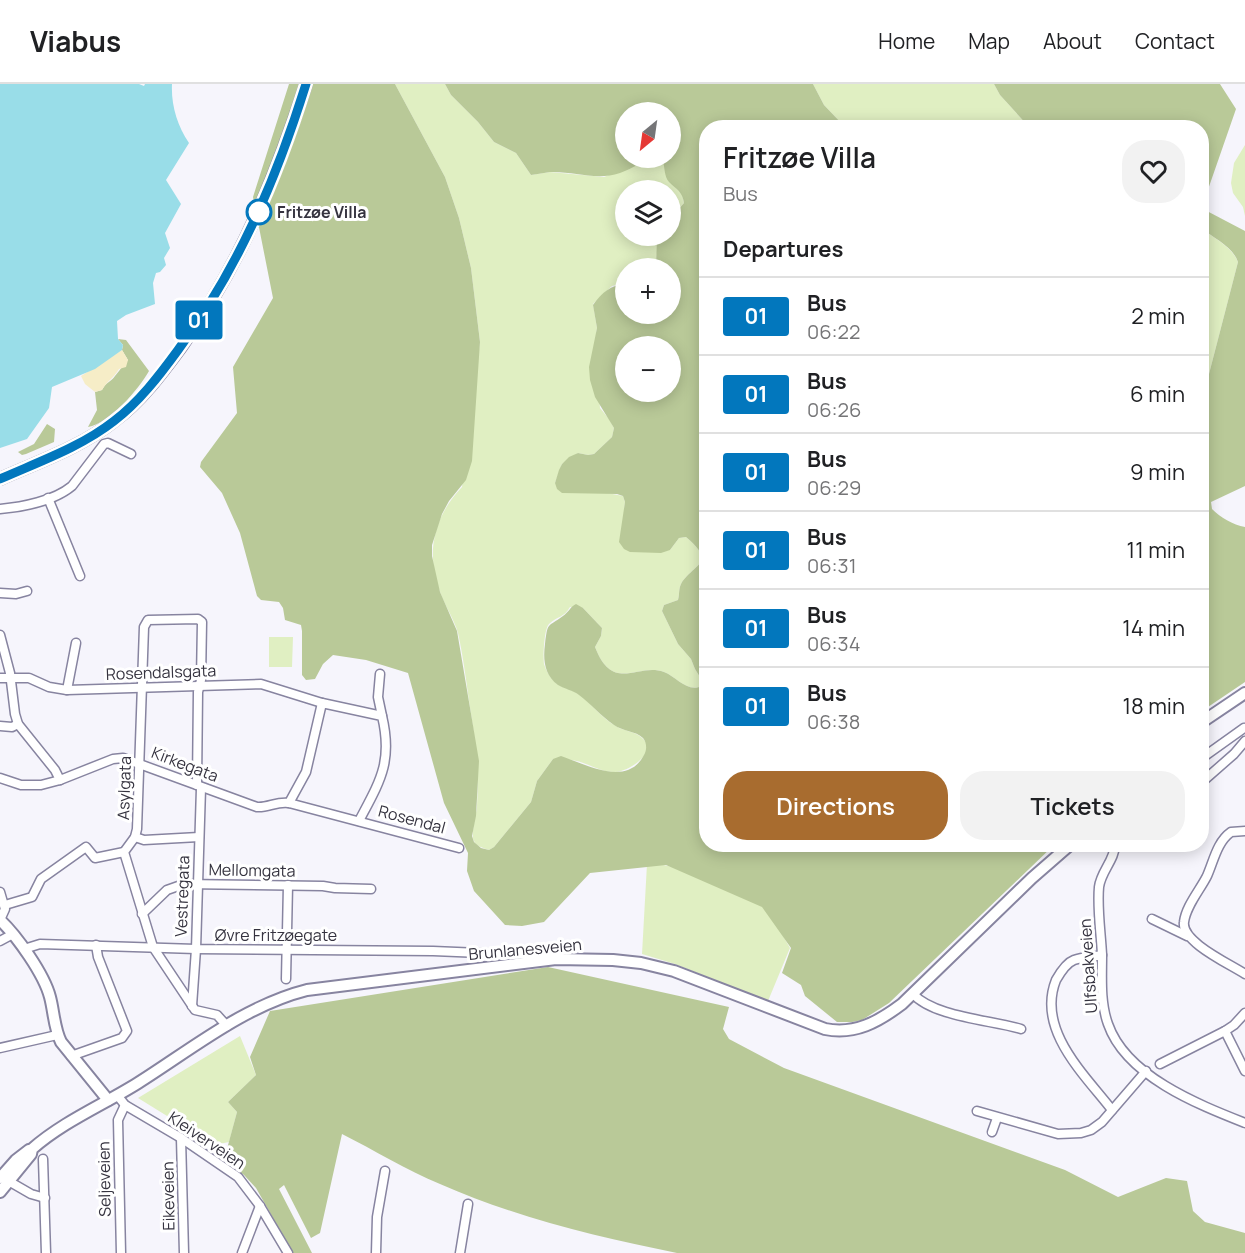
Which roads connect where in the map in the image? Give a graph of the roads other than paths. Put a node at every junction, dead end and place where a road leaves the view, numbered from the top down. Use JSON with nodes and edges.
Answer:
{"nodes":[{"id":1,"x":306,"y":84,"type":"edge"},
{"id":2,"x":131,"y":454,"type":"dead end"},
{"id":3,"x":0,"y":479,"type":"edge"},
{"id":4,"x":48,"y":498,"type":"junction"},
{"id":5,"x":0,"y":509,"type":"edge"},
{"id":6,"x":80,"y":576,"type":"dead end"},
{"id":7,"x":27,"y":591,"type":"dead end"},
{"id":8,"x":0,"y":593,"type":"edge"},
{"id":9,"x":146,"y":621,"type":"joint"},
{"id":10,"x":0,"y":635,"type":"edge"},
{"id":11,"x":76,"y":643,"type":"dead end"},
{"id":12,"x":380,"y":674,"type":"dead end"},
{"id":13,"x":0,"y":678,"type":"edge"},
{"id":14,"x":11,"y":678,"type":"junction"},
{"id":15,"x":200,"y":686,"type":"junction"},
{"id":16,"x":142,"y":687,"type":"junction"},
{"id":17,"x":67,"y":690,"type":"junction"},
{"id":18,"x":1245,"y":693,"type":"edge"},
{"id":19,"x":322,"y":703,"type":"junction"},
{"id":20,"x":382,"y":716,"type":"junction"},
{"id":21,"x":1209,"y":717,"type":"edge"},
{"id":22,"x":18,"y":724,"type":"junction"},
{"id":23,"x":0,"y":726,"type":"edge"},
{"id":24,"x":1244,"y":728,"type":"edge"},
{"id":25,"x":1233,"y":737,"type":"junction"},
{"id":26,"x":1243,"y":746,"type":"edge"},
{"id":27,"x":1209,"y":753,"type":"edge"},
{"id":28,"x":139,"y":762,"type":"junction"},
{"id":29,"x":1209,"y":776,"type":"edge"},
{"id":30,"x":0,"y":778,"type":"edge"},
{"id":31,"x":60,"y":780,"type":"junction"},
{"id":32,"x":199,"y":786,"type":"junction"},
{"id":33,"x":288,"y":803,"type":"junction"},
{"id":34,"x":359,"y":820,"type":"junction"},
{"id":35,"x":1245,"y":831,"type":"edge"},
{"id":36,"x":135,"y":837,"type":"junction"},
{"id":37,"x":199,"y":837,"type":"junction"},
{"id":38,"x":459,"y":848,"type":"dead end"},
{"id":39,"x":124,"y":852,"type":"junction"},
{"id":40,"x":1056,"y":852,"type":"edge"},
{"id":41,"x":1062,"y":852,"type":"edge"},
{"id":42,"x":1114,"y":852,"type":"edge"},
{"id":43,"x":1032,"y":878,"type":"junction"},
{"id":44,"x":198,"y":884,"type":"junction"},
{"id":45,"x":288,"y":885,"type":"junction"},
{"id":46,"x":371,"y":889,"type":"dead end"},
{"id":47,"x":0,"y":892,"type":"edge"},
{"id":48,"x":5,"y":905,"type":"junction"},
{"id":49,"x":142,"y":914,"type":"junction"},
{"id":50,"x":0,"y":920,"type":"edge"},
{"id":51,"x":1152,"y":920,"type":"dead end"},
{"id":52,"x":13,"y":934,"type":"junction"},
{"id":53,"x":1187,"y":936,"type":"junction"},
{"id":54,"x":0,"y":941,"type":"edge"},
{"id":55,"x":96,"y":945,"type":"junction"},
{"id":56,"x":153,"y":947,"type":"junction"},
{"id":57,"x":24,"y":949,"type":"junction"},
{"id":58,"x":196,"y":949,"type":"junction"},
{"id":59,"x":287,"y":950,"type":"junction"},
{"id":60,"x":567,"y":950,"type":"dead end"},
{"id":61,"x":1102,"y":955,"type":"junction"},
{"id":62,"x":1245,"y":974,"type":"edge"},
{"id":63,"x":286,"y":979,"type":"dead end"},
{"id":64,"x":913,"y":994,"type":"junction"},
{"id":65,"x":192,"y":1006,"type":"junction"},
{"id":66,"x":1245,"y":1013,"type":"edge"},
{"id":67,"x":227,"y":1026,"type":"junction"},
{"id":68,"x":1021,"y":1029,"type":"dead end"},
{"id":69,"x":1225,"y":1031,"type":"junction"},
{"id":70,"x":57,"y":1035,"type":"junction"},
{"id":71,"x":0,"y":1048,"type":"edge"},
{"id":72,"x":71,"y":1056,"type":"junction"},
{"id":73,"x":1160,"y":1064,"type":"dead end"},
{"id":74,"x":1146,"y":1071,"type":"junction"},
{"id":75,"x":1245,"y":1071,"type":"edge"},
{"id":76,"x":113,"y":1097,"type":"junction"},
{"id":77,"x":125,"y":1105,"type":"junction"},
{"id":78,"x":1112,"y":1110,"type":"junction"},
{"id":79,"x":976,"y":1111,"type":"dead end"},
{"id":80,"x":997,"y":1118,"type":"junction"},
{"id":81,"x":1244,"y":1120,"type":"edge"},
{"id":82,"x":992,"y":1132,"type":"dead end"},
{"id":83,"x":181,"y":1138,"type":"junction"},
{"id":84,"x":43,"y":1159,"type":"dead end"},
{"id":85,"x":385,"y":1171,"type":"dead end"},
{"id":86,"x":3,"y":1179,"type":"edge"},
{"id":87,"x":0,"y":1192,"type":"edge"},
{"id":88,"x":45,"y":1198,"type":"junction"},
{"id":89,"x":468,"y":1204,"type":"dead end"},
{"id":90,"x":260,"y":1206,"type":"junction"},
{"id":91,"x":46,"y":1253,"type":"edge"},
{"id":92,"x":120,"y":1253,"type":"edge"},
{"id":93,"x":184,"y":1253,"type":"edge"},
{"id":94,"x":242,"y":1253,"type":"edge"},
{"id":95,"x":288,"y":1253,"type":"edge"},
{"id":96,"x":376,"y":1253,"type":"edge"},
{"id":97,"x":460,"y":1253,"type":"edge"}],
"edges":[{"from":1,"to":3,"type":"main road"},
{"from":2,"to":4,"type":"street"},
{"from":4,"to":5,"type":"street"},
{"from":4,"to":6,"type":"street"},
{"from":7,"to":8,"type":"street"},
{"from":9,"to":15,"type":"street","name":"Vestregata"},
{"from":9,"to":16,"type":"street","name":"Asylgata"},
{"from":10,"to":14,"type":"street"},
{"from":11,"to":17,"type":"street"},
{"from":12,"to":20,"type":"street","name":"Rosendal"},
{"from":13,"to":14,"type":"street","name":"Rosendalsgata"},
{"from":14,"to":17,"type":"street","name":"Rosendalsgata"},
{"from":14,"to":22,"type":"street"},
{"from":15,"to":16,"type":"street","name":"Rosendalsgata"},
{"from":15,"to":19,"type":"street","name":"Rosendalsgata"},
{"from":15,"to":32,"type":"street","name":"Vestregata"},
{"from":16,"to":17,"type":"street","name":"Rosendalsgata"},
{"from":16,"to":28,"type":"street","name":"Asylgata"},
{"from":18,"to":21,"type":"main road"},
{"from":19,"to":20,"type":"street"},
{"from":19,"to":33,"type":"street"},
{"from":20,"to":34,"type":"street","name":"Rosendal"},
{"from":22,"to":23,"type":"street"},
{"from":22,"to":31,"type":"street"},
{"from":24,"to":25,"type":"street"},
{"from":25,"to":26,"type":"street"},
{"from":25,"to":27,"type":"street"},
{"from":26,"to":29,"type":"street"},
{"from":28,"to":31,"type":"street","name":"Kirkegata"},
{"from":28,"to":32,"type":"street","name":"Kirkegata"},
{"from":28,"to":36,"type":"street","name":"Asylgata"},
{"from":30,"to":31,"type":"street","name":"Kirkegata"},
{"from":32,"to":33,"type":"street","name":"Kirkegata"},
{"from":32,"to":37,"type":"street","name":"Vestregata"},
{"from":33,"to":34,"type":"street","name":"Kirkegata"},
{"from":34,"to":38,"type":"street","name":"Rosendal"},
{"from":35,"to":53,"type":"street"},
{"from":36,"to":37,"type":"street"},
{"from":36,"to":39,"type":"street","name":"Asylgata"},
{"from":37,"to":44,"type":"street","name":"Vestregata"},
{"from":39,"to":48,"type":"street"},
{"from":39,"to":49,"type":"street"},
{"from":40,"to":43,"type":"main road","name":"Brunlanesveien"},
{"from":41,"to":43,"type":"main road","name":"Brunlanesveien"},
{"from":42,"to":61,"type":"street","name":"Ulfsbakveien"},
{"from":43,"to":64,"type":"main road","name":"Brunlanesveien"},
{"from":44,"to":45,"type":"street","name":"Mellomgata"},
{"from":44,"to":49,"type":"street","name":"Mellomgata"},
{"from":44,"to":58,"type":"street","name":"Vestregata"},
{"from":45,"to":46,"type":"street","name":"Mellomgata"},
{"from":45,"to":59,"type":"street"},
{"from":47,"to":48,"type":"street"},
{"from":48,"to":50,"type":"street"},
{"from":49,"to":56,"type":"street"},
{"from":50,"to":52,"type":"main road"},
{"from":51,"to":53,"type":"street"},
{"from":52,"to":54,"type":"street"},
{"from":52,"to":57,"type":"main road"},
{"from":53,"to":62,"type":"street"},
{"from":55,"to":56,"type":"street","name":"Øvre Fritzøegate"},
{"from":55,"to":57,"type":"street","name":"Øvre Fritzøegate"},
{"from":55,"to":72,"type":"street"},
{"from":56,"to":58,"type":"street","name":"Øvre Fritzøegate"},
{"from":56,"to":65,"type":"street"},
{"from":57,"to":70,"type":"main road"},
{"from":58,"to":59,"type":"street","name":"Øvre Fritzøegate"},
{"from":58,"to":65,"type":"street","name":"Vestregata"},
{"from":59,"to":60,"type":"street","name":"Øvre Fritzøegate"},
{"from":59,"to":63,"type":"street"},
{"from":61,"to":74,"type":"street","name":"Ulfsbakveien"},
{"from":61,"to":78,"type":"street"},
{"from":64,"to":67,"type":"main road","name":"Brunlanesveien"},
{"from":64,"to":68,"type":"street"},
{"from":65,"to":67,"type":"street"},
{"from":66,"to":69,"type":"street"},
{"from":67,"to":76,"type":"main road","name":"Brunlanesveien"},
{"from":69,"to":73,"type":"street"},
{"from":69,"to":75,"type":"street"},
{"from":70,"to":71,"type":"street"},
{"from":70,"to":72,"type":"main road"},
{"from":72,"to":76,"type":"main road"},
{"from":74,"to":78,"type":"street"},
{"from":74,"to":81,"type":"street","name":"Ulfsbakveien"},
{"from":76,"to":77,"type":"street","name":"Kleiverveien"},
{"from":76,"to":86,"type":"main road","name":"Brunlanesveien"},
{"from":77,"to":83,"type":"street","name":"Kleiverveien"},
{"from":77,"to":92,"type":"street","name":"Seljeveien"},
{"from":78,"to":80,"type":"street"},
{"from":79,"to":80,"type":"street"},
{"from":80,"to":82,"type":"street"},
{"from":83,"to":90,"type":"street","name":"Kleiverveien"},
{"from":83,"to":93,"type":"street","name":"Eikeveien"},
{"from":84,"to":88,"type":"street"},
{"from":85,"to":96,"type":"street"},
{"from":86,"to":87,"type":"main road","name":"Brunlanesveien"},
{"from":86,"to":88,"type":"street"},
{"from":88,"to":91,"type":"street"},
{"from":89,"to":97,"type":"street"},
{"from":90,"to":94,"type":"street"},
{"from":90,"to":95,"type":"street","name":"Kleiverveien"}]}
